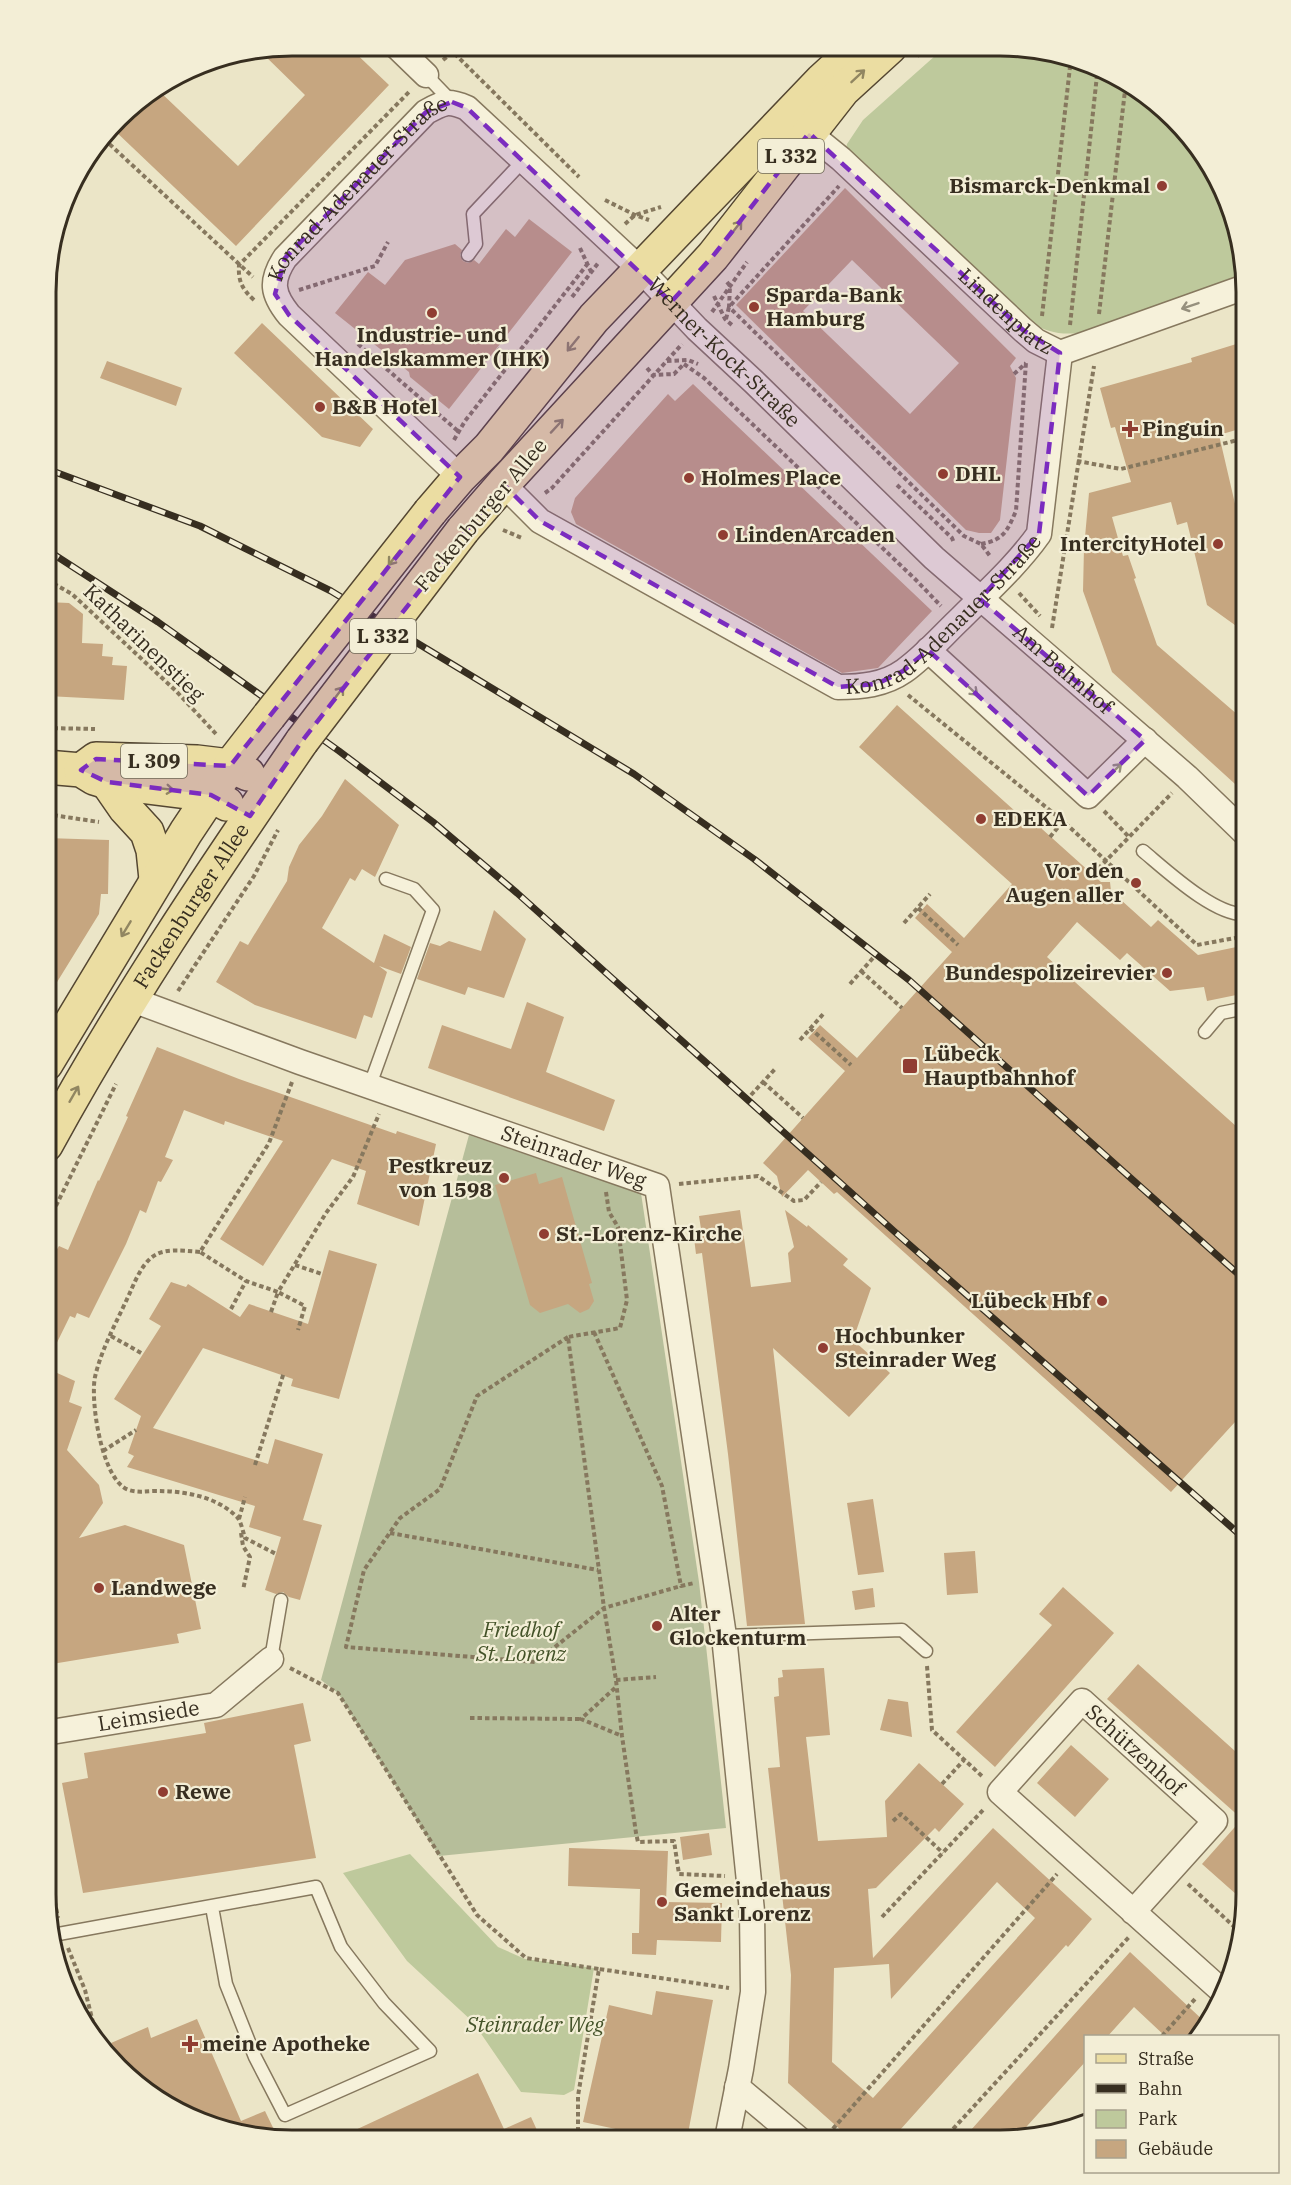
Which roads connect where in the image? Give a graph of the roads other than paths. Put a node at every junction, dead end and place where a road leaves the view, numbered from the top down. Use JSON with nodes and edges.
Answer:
{"nodes":[{"id":1,"x":406,"y":56,"type":"edge"},
{"id":2,"x":849,"y":56,"type":"edge"},
{"id":3,"x":880,"y":56,"type":"edge"},
{"id":4,"x":426,"y":75,"type":"joint"},
{"id":5,"x":459,"y":105,"type":"junction"},
{"id":6,"x":809,"y":133,"type":"junction"},
{"id":7,"x":523,"y":161,"type":"junction"},
{"id":8,"x":468,"y":255,"type":"dead end"},
{"id":9,"x":640,"y":269,"type":"junction"},
{"id":10,"x":1236,"y":290,"type":"edge"},
{"id":11,"x":671,"y":302,"type":"junction"},
{"id":12,"x":1060,"y":353,"type":"junction"},
{"id":13,"x":451,"y":469,"type":"junction"},
{"id":14,"x":503,"y":484,"type":"junction"},
{"id":15,"x":980,"y":598,"type":"junction"},
{"id":16,"x":928,"y":650,"type":"junction"},
{"id":17,"x":1145,"y":740,"type":"junction"},
{"id":18,"x":230,"y":766,"type":"junction"},
{"id":19,"x":56,"y":769,"type":"edge"},
{"id":20,"x":94,"y":776,"type":"junction"},
{"id":21,"x":271,"y":786,"type":"junction"},
{"id":22,"x":211,"y":795,"type":"junction"},
{"id":23,"x":250,"y":816,"type":"junction"},
{"id":24,"x":1236,"y":824,"type":"edge"},
{"id":25,"x":1143,"y":851,"type":"road end"},
{"id":26,"x":156,"y":879,"type":"junction"},
{"id":27,"x":386,"y":879,"type":"dead end"},
{"id":28,"x":1236,"y":915,"type":"edge"},
{"id":29,"x":130,"y":999,"type":"junction"},
{"id":30,"x":1236,"y":1010,"type":"edge"},
{"id":31,"x":1205,"y":1032,"type":"dead end"},
{"id":32,"x":56,"y":1047,"type":"edge"},
{"id":33,"x":378,"y":1088,"type":"junction"},
{"id":34,"x":56,"y":1128,"type":"edge"},
{"id":35,"x":281,"y":1600,"type":"dead end"},
{"id":36,"x":724,"y":1636,"type":"junction"},
{"id":37,"x":926,"y":1651,"type":"road end"},
{"id":38,"x":271,"y":1659,"type":"joint"},
{"id":39,"x":56,"y":1731,"type":"edge"},
{"id":40,"x":212,"y":1906,"type":"junction"},
{"id":41,"x":1138,"y":1917,"type":"junction"},
{"id":42,"x":59,"y":1934,"type":"edge"},
{"id":43,"x":1217,"y":1987,"type":"edge"},
{"id":44,"x":737,"y":2087,"type":"junction"},
{"id":45,"x":729,"y":2130,"type":"edge"},
{"id":46,"x":788,"y":2130,"type":"edge"}],
"edges":[{"from":1,"to":4,"type":"street"},
{"from":2,"to":9,"type":"main road","name":"Fackenburger Allee","number":"L 332"},
{"from":6,"to":3,"type":"main road","name":"Fackenburger Allee","number":"L 332","one_way":true},
{"from":4,"to":5,"type":"lane"},
{"from":5,"to":7,"type":"street","name":"Werner-Kock-Straße"},
{"from":5,"to":13,"type":"street","name":"Konrad-Adenauer-Straße"},
{"from":11,"to":6,"type":"main road","name":"Fackenburger Allee","number":"L 332","one_way":true},
{"from":6,"to":12,"type":"street","name":"Lindenplatz"},
{"from":7,"to":8,"type":"lane"},
{"from":7,"to":9,"type":"street","name":"Werner-Kock-Straße"},
{"from":9,"to":11,"type":"street","name":"Werner-Kock-Straße"},
{"from":9,"to":13,"type":"main road","name":"Fackenburger Allee","number":"L 332","one_way":true},
{"from":10,"to":12,"type":"street","name":"Lindenplatz","one_way":true},
{"from":14,"to":11,"type":"main road","name":"Fackenburger Allee","number":"L 332","one_way":true},
{"from":11,"to":15,"type":"street","name":"Werner-Kock-Straße"},
{"from":12,"to":15,"type":"street","name":"Konrad-Adenauer-Straße"},
{"from":13,"to":18,"type":"main road","name":"Fackenburger Allee","number":"L 332","one_way":true,"bridge":true},
{"from":14,"to":16,"type":"street","name":"Konrad-Adenauer-Straße"},
{"from":21,"to":14,"type":"main road","name":"Fackenburger Allee","number":"L 332","one_way":true,"bridge":true},
{"from":15,"to":16,"type":"street","name":"Konrad-Adenauer-Straße"},
{"from":15,"to":17,"type":"street","name":"Am Bahnhof"},
{"from":16,"to":17,"type":"street","one_way":true},
{"from":17,"to":24,"type":"street","name":"Am Bahnhof"},
{"from":18,"to":20,"type":"main road","number":"L 309"},
{"from":18,"to":21,"type":"main road","number":"L 309"},
{"from":18,"to":22,"type":"main road","name":"Fackenburger Allee","number":"L 332"},
{"from":19,"to":20,"type":"main road","number":"L 309"},
{"from":20,"to":22,"type":"main road","number":"L 309","one_way":true},
{"from":20,"to":26,"type":"main road","number":"L 309"},
{"from":21,"to":23,"type":"main road","name":"Fackenburger Allee","number":"L 332"},
{"from":22,"to":23,"type":"main road","number":"L 309"},
{"from":22,"to":26,"type":"main road","name":"Fackenburger Allee","number":"L 332"},
{"from":23,"to":29,"type":"main road","name":"Fackenburger Allee","number":"L 332"},
{"from":25,"to":28,"type":"lane"},
{"from":26,"to":32,"type":"main road","name":"Fackenburger Allee","number":"L 332","one_way":true},
{"from":27,"to":33,"type":"lane"},
{"from":29,"to":33,"type":"street","name":"Steinrader Weg"},
{"from":34,"to":29,"type":"main road","name":"Fackenburger Allee","number":"L 332","one_way":true},
{"from":30,"to":31,"type":"lane"},
{"from":33,"to":36,"type":"street","name":"Steinrader Weg"},
{"from":35,"to":38,"type":"lane"},
{"from":36,"to":37,"type":"lane"},
{"from":36,"to":44,"type":"street","name":"Steinrader Weg"},
{"from":38,"to":39,"type":"street","name":"Leimsiede"},
{"from":40,"to":40,"type":"lane"},
{"from":40,"to":42,"type":"lane"},
{"from":41,"to":41,"type":"street","name":"Schützenhof"},
{"from":41,"to":43,"type":"street"},
{"from":44,"to":45,"type":"street","name":"Steinrader Weg"},
{"from":44,"to":46,"type":"street"}]}
